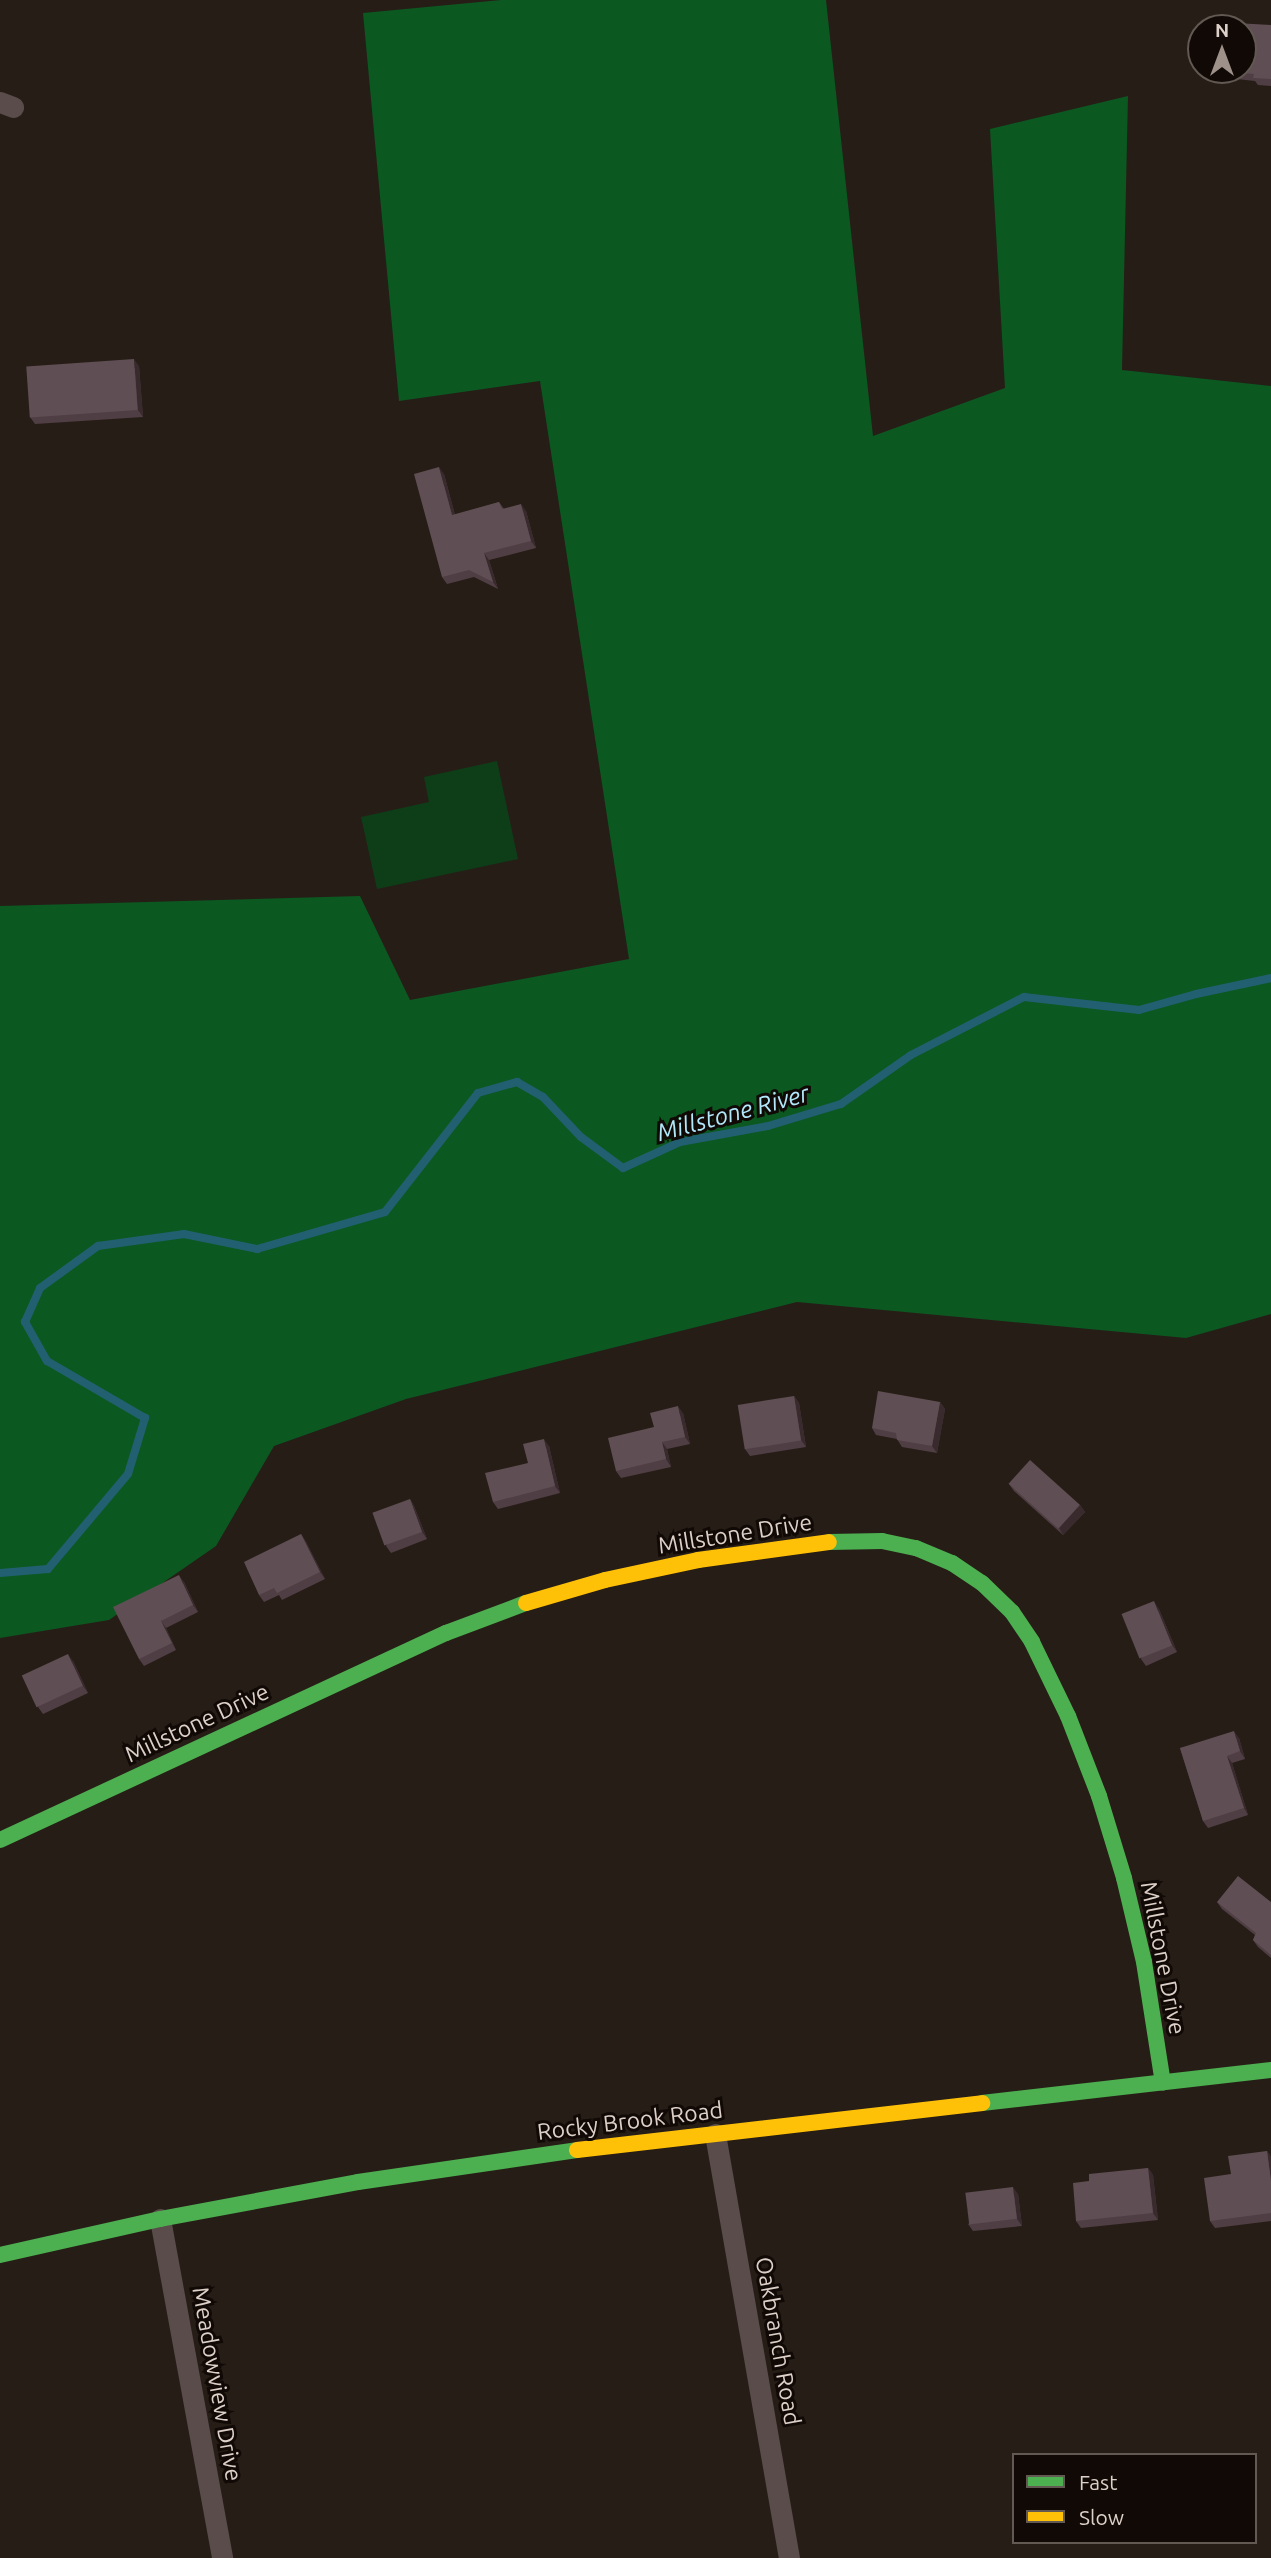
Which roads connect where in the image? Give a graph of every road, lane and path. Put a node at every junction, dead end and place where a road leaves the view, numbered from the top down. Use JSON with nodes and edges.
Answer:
{"nodes":[{"id":1,"x":0,"y":1840,"type":"edge"},
{"id":2,"x":1271,"y":2070,"type":"edge"},
{"id":3,"x":1163,"y":2083,"type":"junction"},
{"id":4,"x":715,"y":2134,"type":"junction"},
{"id":5,"x":160,"y":2219,"type":"junction"},
{"id":6,"x":0,"y":2255,"type":"edge"},
{"id":7,"x":222,"y":2558,"type":"edge"},
{"id":8,"x":789,"y":2558,"type":"edge"}],
"edges":[{"from":1,"to":3,"type":"street","name":"Millstone Drive"},
{"from":2,"to":3,"type":"street","name":"Rocky Brook Road"},
{"from":3,"to":4,"type":"street","name":"Rocky Brook Road"},
{"from":4,"to":5,"type":"street","name":"Rocky Brook Road"},
{"from":4,"to":8,"type":"street","name":"Oakbranch Road"},
{"from":5,"to":6,"type":"street","name":"Rocky Brook Road"},
{"from":5,"to":7,"type":"street","name":"Meadowview Drive"}]}
